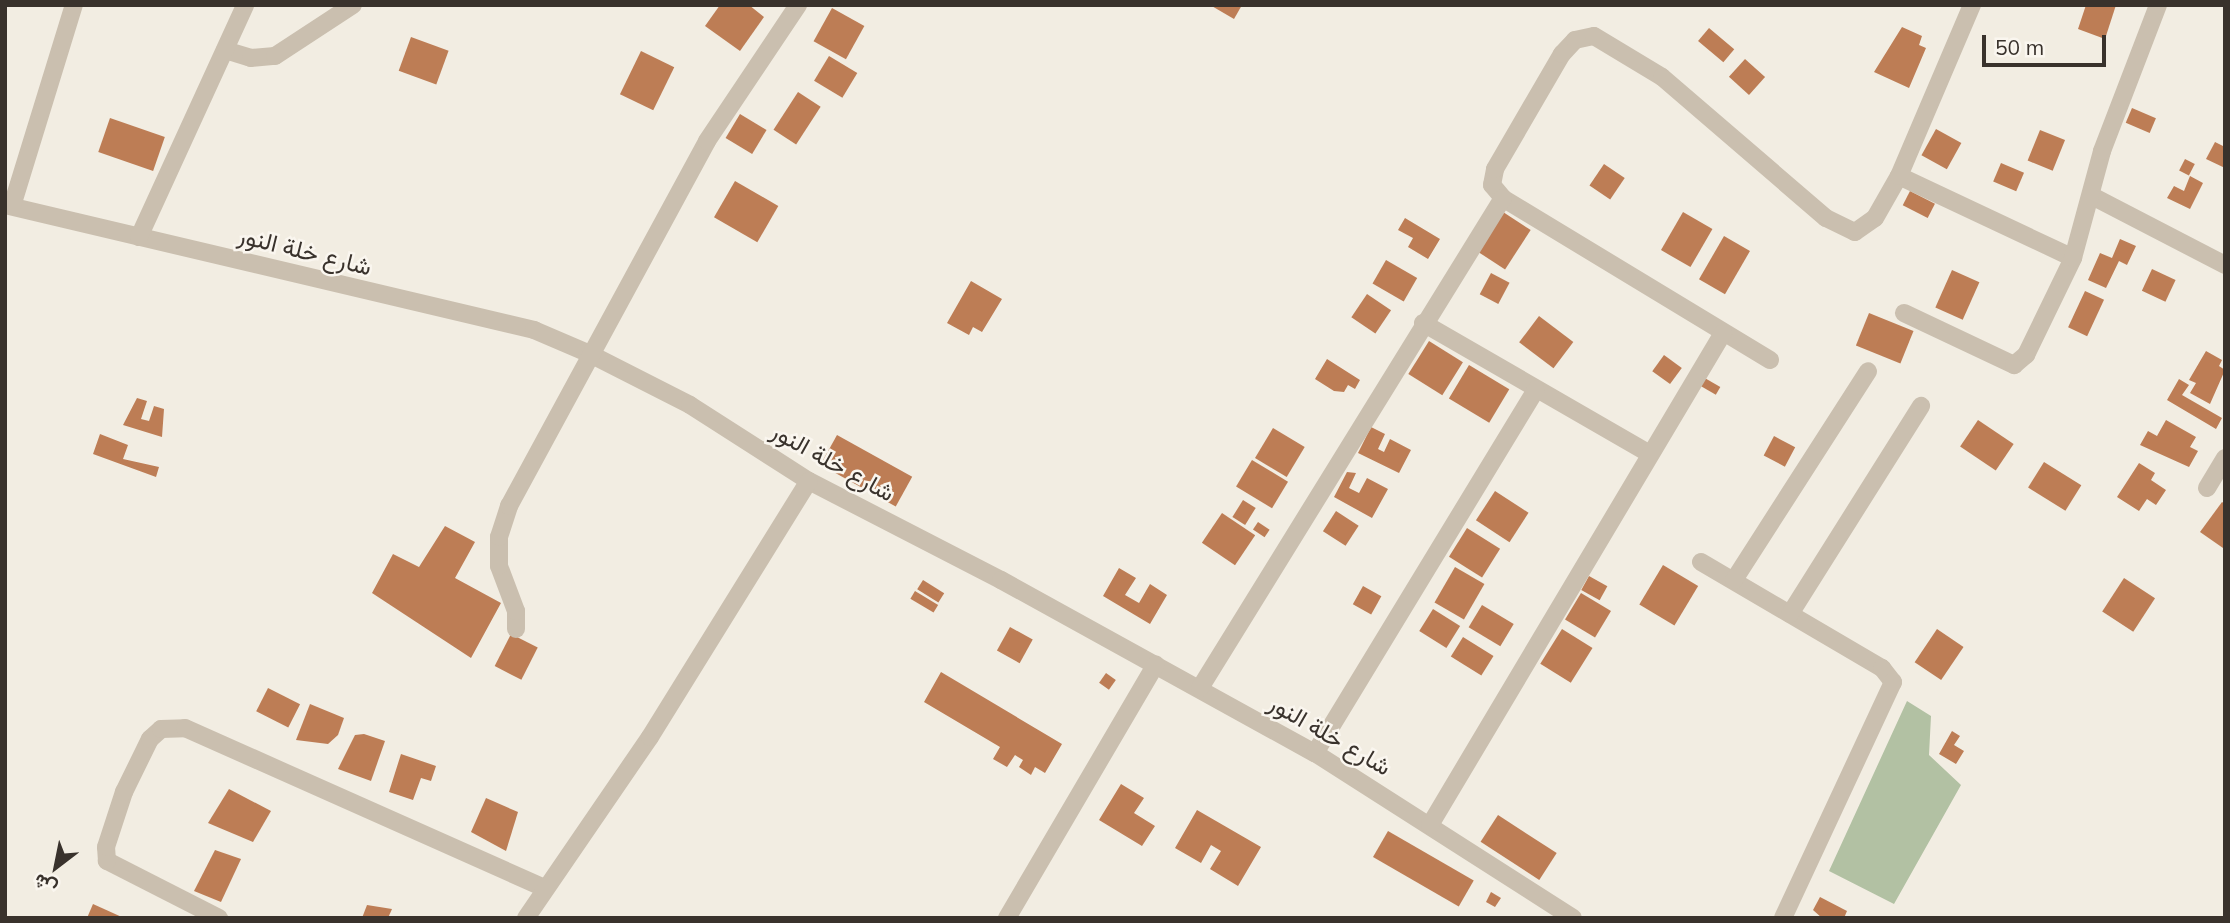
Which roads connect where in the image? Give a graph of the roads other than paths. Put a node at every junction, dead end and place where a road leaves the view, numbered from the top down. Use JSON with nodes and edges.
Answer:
{"nodes":[{"id":1,"x":74,"y":5,"type":"edge"},
{"id":2,"x":245,"y":5,"type":"edge"},
{"id":3,"x":353,"y":5,"type":"edge"},
{"id":4,"x":798,"y":5,"type":"edge"},
{"id":5,"x":1972,"y":5,"type":"edge"},
{"id":6,"x":2158,"y":5,"type":"edge"},
{"id":7,"x":225,"y":50,"type":"junction"},
{"id":8,"x":1899,"y":176,"type":"junction"},
{"id":9,"x":2092,"y":196,"type":"junction"},
{"id":10,"x":1503,"y":198,"type":"junction"},
{"id":11,"x":9,"y":206,"type":"edge"},
{"id":12,"x":139,"y":237,"type":"junction"},
{"id":13,"x":2073,"y":258,"type":"junction"},
{"id":14,"x":2225,"y":265,"type":"edge"},
{"id":15,"x":1904,"y":313,"type":"dead end"},
{"id":16,"x":1423,"y":323,"type":"junction"},
{"id":17,"x":1723,"y":333,"type":"junction"},
{"id":18,"x":590,"y":354,"type":"junction"},
{"id":19,"x":1770,"y":360,"type":"dead end"},
{"id":20,"x":1868,"y":371,"type":"dead end"},
{"id":21,"x":1536,"y":390,"type":"junction"},
{"id":22,"x":1921,"y":406,"type":"dead end"},
{"id":23,"x":1650,"y":454,"type":"junction"},
{"id":24,"x":2225,"y":458,"type":"edge"},
{"id":25,"x":809,"y":481,"type":"junction"},
{"id":26,"x":2207,"y":488,"type":"dead end"},
{"id":27,"x":1700,"y":562,"type":"dead end"},
{"id":28,"x":1734,"y":580,"type":"junction"},
{"id":29,"x":1790,"y":614,"type":"junction"},
{"id":30,"x":516,"y":629,"type":"dead end"},
{"id":31,"x":1156,"y":664,"type":"junction"},
{"id":32,"x":1200,"y":688,"type":"junction"},
{"id":33,"x":1315,"y":754,"type":"junction"},
{"id":34,"x":1430,"y":825,"type":"junction"},
{"id":35,"x":545,"y":888,"type":"junction"},
{"id":36,"x":219,"y":918,"type":"edge"},
{"id":37,"x":526,"y":918,"type":"edge"},
{"id":38,"x":1007,"y":918,"type":"edge"},
{"id":39,"x":1573,"y":918,"type":"edge"},
{"id":40,"x":1783,"y":918,"type":"edge"}],
"edges":[{"from":1,"to":11,"type":"street"},
{"from":2,"to":7,"type":"street"},
{"from":3,"to":7,"type":"street"},
{"from":4,"to":18,"type":"street"},
{"from":5,"to":8,"type":"street"},
{"from":6,"to":9,"type":"street"},
{"from":7,"to":12,"type":"street"},
{"from":8,"to":10,"type":"street"},
{"from":8,"to":13,"type":"street"},
{"from":9,"to":13,"type":"street"},
{"from":9,"to":14,"type":"street"},
{"from":10,"to":16,"type":"street"},
{"from":10,"to":17,"type":"street"},
{"from":11,"to":12,"type":"street","name":"شارع خلة النور"},
{"from":12,"to":18,"type":"street","name":"شارع خلة النور"},
{"from":13,"to":15,"type":"street"},
{"from":16,"to":21,"type":"street"},
{"from":16,"to":32,"type":"street"},
{"from":17,"to":19,"type":"street"},
{"from":17,"to":23,"type":"street"},
{"from":18,"to":25,"type":"street","name":"شارع خلة النور"},
{"from":18,"to":30,"type":"street"},
{"from":20,"to":28,"type":"street"},
{"from":21,"to":23,"type":"street"},
{"from":21,"to":33,"type":"street"},
{"from":22,"to":29,"type":"street"},
{"from":23,"to":34,"type":"street"},
{"from":24,"to":26,"type":"street"},
{"from":25,"to":31,"type":"street","name":"شارع خلة النور"},
{"from":25,"to":35,"type":"street"},
{"from":27,"to":28,"type":"street"},
{"from":28,"to":29,"type":"street"},
{"from":29,"to":40,"type":"street"},
{"from":31,"to":32,"type":"street","name":"شارع خلة النور"},
{"from":31,"to":38,"type":"street"},
{"from":32,"to":33,"type":"street","name":"شارع خلة النور"},
{"from":33,"to":34,"type":"street","name":"شارع خلة النور"},
{"from":34,"to":39,"type":"street","name":"شارع خلة النور"},
{"from":35,"to":36,"type":"street"},
{"from":35,"to":37,"type":"street"}]}
